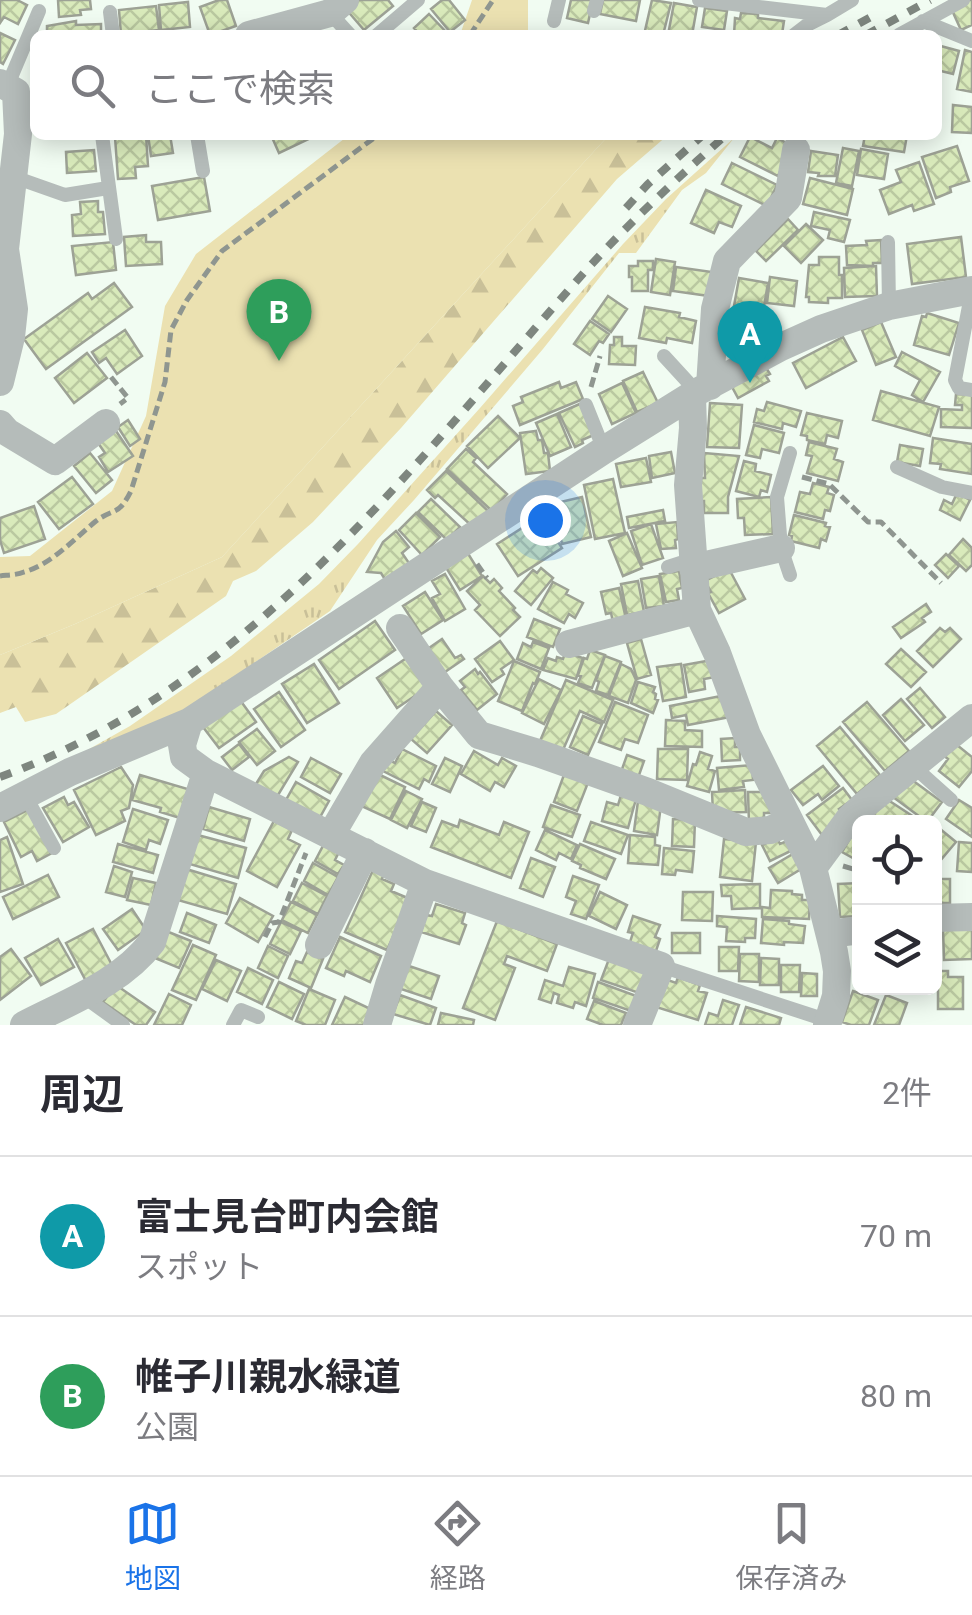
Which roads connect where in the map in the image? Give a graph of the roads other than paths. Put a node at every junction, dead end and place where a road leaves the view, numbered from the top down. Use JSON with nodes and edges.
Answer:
{"nodes":[{"id":1,"x":418,"y":0,"type":"edge"},
{"id":2,"x":559,"y":0,"type":"edge"},
{"id":3,"x":699,"y":0,"type":"edge"},
{"id":4,"x":852,"y":0,"type":"edge"},
{"id":5,"x":963,"y":0,"type":"edge"},
{"id":6,"x":774,"y":5,"type":"edge"},
{"id":7,"x":337,"y":6,"type":"edge"},
{"id":8,"x":39,"y":11,"type":"dead end"},
{"id":9,"x":110,"y":12,"type":"dead end"},
{"id":10,"x":828,"y":15,"type":"junction"},
{"id":11,"x":554,"y":21,"type":"dead end"},
{"id":12,"x":923,"y":21,"type":"junction"},
{"id":13,"x":33,"y":30,"type":"edge"},
{"id":14,"x":112,"y":30,"type":"edge"},
{"id":15,"x":272,"y":30,"type":"edge"},
{"id":16,"x":348,"y":30,"type":"edge"},
{"id":17,"x":383,"y":30,"type":"edge"},
{"id":18,"x":801,"y":30,"type":"edge"},
{"id":19,"x":908,"y":30,"type":"edge"},
{"id":20,"x":30,"y":41,"type":"edge"},
{"id":21,"x":972,"y":41,"type":"edge"},
{"id":22,"x":15,"y":90,"type":"edge"},
{"id":23,"x":103,"y":140,"type":"edge"},
{"id":24,"x":198,"y":140,"type":"edge"},
{"id":25,"x":796,"y":150,"type":"dead end"},
{"id":26,"x":203,"y":171,"type":"dead end"},
{"id":27,"x":14,"y":177,"type":"junction"},
{"id":28,"x":108,"y":188,"type":"junction"},
{"id":29,"x":116,"y":239,"type":"dead end"},
{"id":30,"x":888,"y":242,"type":"dead end"},
{"id":31,"x":972,"y":290,"type":"edge"},
{"id":32,"x":889,"y":306,"type":"junction"},
{"id":33,"x":664,"y":356,"type":"dead end"},
{"id":34,"x":0,"y":382,"type":"edge"},
{"id":35,"x":972,"y":390,"type":"edge"},
{"id":36,"x":700,"y":392,"type":"junction"},
{"id":37,"x":586,"y":404,"type":"road end"},
{"id":38,"x":106,"y":423,"type":"dead end"},
{"id":39,"x":2,"y":432,"type":"edge"},
{"id":40,"x":604,"y":450,"type":"junction"},
{"id":41,"x":790,"y":453,"type":"dead end"},
{"id":42,"x":897,"y":467,"type":"dead end"},
{"id":43,"x":972,"y":493,"type":"edge"},
{"id":44,"x":786,"y":561,"type":"joint"},
{"id":45,"x":685,"y":565,"type":"junction"},
{"id":46,"x":697,"y":610,"type":"junction"},
{"id":47,"x":388,"y":611,"type":"junction"},
{"id":48,"x":569,"y":644,"type":"dead end"},
{"id":49,"x":440,"y":686,"type":"junction"},
{"id":50,"x":972,"y":718,"type":"edge"},
{"id":51,"x":189,"y":722,"type":"junction"},
{"id":52,"x":912,"y":765,"type":"junction"},
{"id":53,"x":206,"y":772,"type":"junction"},
{"id":54,"x":951,"y":800,"type":"dead end"},
{"id":55,"x":13,"y":802,"type":"edge"},
{"id":56,"x":861,"y":815,"type":"edge"},
{"id":57,"x":789,"y":822,"type":"junction"},
{"id":58,"x":852,"y":824,"type":"edge"},
{"id":59,"x":324,"y":831,"type":"junction"},
{"id":60,"x":54,"y":848,"type":"dead end"},
{"id":61,"x":365,"y":852,"type":"junction"},
{"id":62,"x":813,"y":868,"type":"junction"},
{"id":63,"x":425,"y":883,"type":"junction"},
{"id":64,"x":972,"y":917,"type":"edge"},
{"id":65,"x":942,"y":918,"type":"edge"},
{"id":66,"x":852,"y":931,"type":"edge"},
{"id":67,"x":830,"y":934,"type":"junction"},
{"id":68,"x":319,"y":944,"type":"dead end"},
{"id":69,"x":661,"y":966,"type":"junction"},
{"id":70,"x":82,"y":995,"type":"junction"},
{"id":71,"x":258,"y":1017,"type":"dead end"},
{"id":72,"x":828,"y":1023,"type":"edge"},
{"id":73,"x":24,"y":1025,"type":"edge"},
{"id":74,"x":123,"y":1025,"type":"edge"},
{"id":75,"x":233,"y":1025,"type":"edge"},
{"id":76,"x":378,"y":1025,"type":"edge"},
{"id":77,"x":637,"y":1025,"type":"edge"}],
"edges":[{"from":1,"to":17,"type":"lane"},
{"from":2,"to":11,"type":"lane"},
{"from":3,"to":6,"type":"lane"},
{"from":4,"to":10,"type":"lane"},
{"from":5,"to":12,"type":"lane"},
{"from":6,"to":10,"type":"lane"},
{"from":7,"to":15,"type":"street"},
{"from":7,"to":16,"type":"lane"},
{"from":8,"to":13,"type":"lane"},
{"from":9,"to":14,"type":"lane"},
{"from":10,"to":18,"type":"lane"},
{"from":12,"to":19,"type":"lane"},
{"from":12,"to":21,"type":"lane"},
{"from":20,"to":22,"type":"lane"},
{"from":22,"to":27,"type":"street"},
{"from":23,"to":28,"type":"lane"},
{"from":24,"to":26,"type":"lane"},
{"from":25,"to":36,"type":"street"},
{"from":27,"to":28,"type":"lane"},
{"from":27,"to":34,"type":"street"},
{"from":28,"to":29,"type":"lane"},
{"from":30,"to":32,"type":"lane"},
{"from":31,"to":32,"type":"street"},
{"from":31,"to":35,"type":"lane"},
{"from":32,"to":36,"type":"street"},
{"from":33,"to":36,"type":"lane"},
{"from":36,"to":40,"type":"street"},
{"from":36,"to":45,"type":"street"},
{"from":37,"to":40,"type":"lane"},
{"from":38,"to":39,"type":"street"},
{"from":40,"to":47,"type":"street"},
{"from":41,"to":44,"type":"lane"},
{"from":42,"to":43,"type":"lane"},
{"from":44,"to":45,"type":"street"},
{"from":45,"to":46,"type":"street"},
{"from":46,"to":48,"type":"street"},
{"from":46,"to":57,"type":"street"},
{"from":47,"to":49,"type":"street"},
{"from":47,"to":51,"type":"street"},
{"from":49,"to":57,"type":"street"},
{"from":49,"to":59,"type":"street"},
{"from":50,"to":52,"type":"street"},
{"from":51,"to":53,"type":"street"},
{"from":51,"to":55,"type":"street"},
{"from":52,"to":54,"type":"lane"},
{"from":52,"to":56,"type":"street"},
{"from":53,"to":59,"type":"street"},
{"from":53,"to":70,"type":"street"},
{"from":55,"to":60,"type":"lane"},
{"from":57,"to":62,"type":"street"},
{"from":58,"to":62,"type":"street"},
{"from":59,"to":61,"type":"street"},
{"from":61,"to":63,"type":"street"},
{"from":61,"to":68,"type":"street"},
{"from":62,"to":67,"type":"street"},
{"from":63,"to":69,"type":"street"},
{"from":63,"to":76,"type":"street"},
{"from":64,"to":65,"type":"street"},
{"from":66,"to":67,"type":"street"},
{"from":67,"to":72,"type":"street"},
{"from":69,"to":72,"type":"lane"},
{"from":69,"to":77,"type":"street"},
{"from":70,"to":73,"type":"street"},
{"from":70,"to":74,"type":"lane"},
{"from":71,"to":75,"type":"lane"}]}
